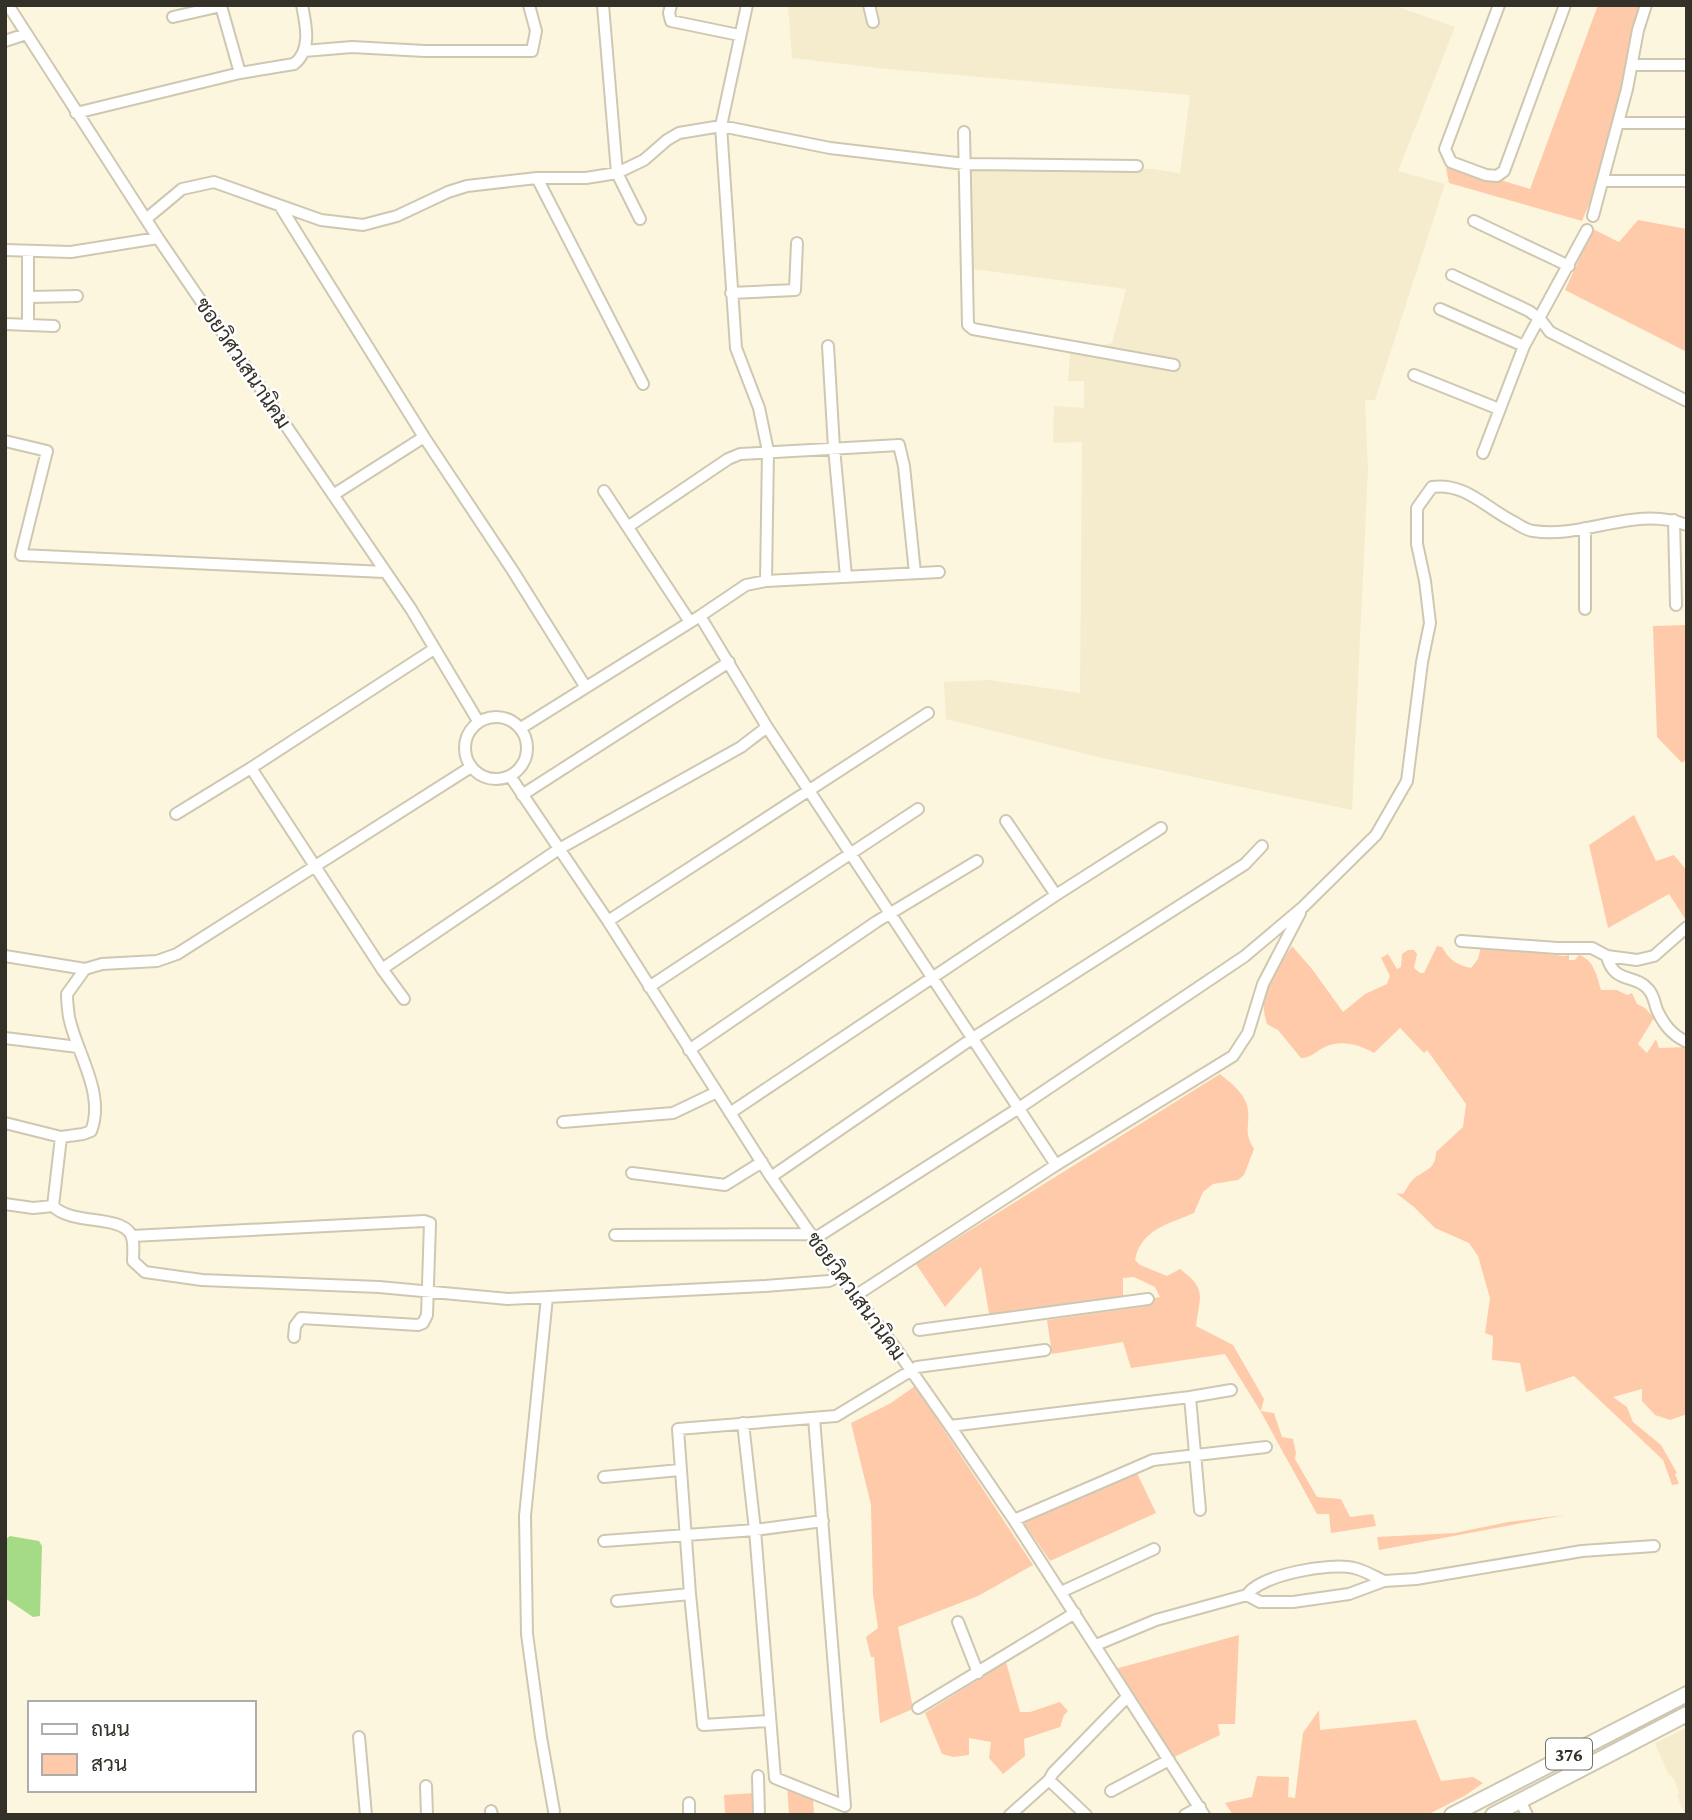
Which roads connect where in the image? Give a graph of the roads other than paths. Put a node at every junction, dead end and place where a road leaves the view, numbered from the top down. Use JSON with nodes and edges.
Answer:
{"nodes":[{"id":1,"x":8,"y":5,"type":"edge"},
{"id":2,"x":302,"y":5,"type":"edge"},
{"id":3,"x":529,"y":5,"type":"edge"},
{"id":4,"x":603,"y":5,"type":"edge"},
{"id":5,"x":671,"y":5,"type":"edge"},
{"id":6,"x":747,"y":5,"type":"edge"},
{"id":7,"x":869,"y":5,"type":"edge"},
{"id":8,"x":1499,"y":5,"type":"edge"},
{"id":9,"x":1565,"y":5,"type":"edge"},
{"id":10,"x":1646,"y":5,"type":"edge"},
{"id":11,"x":173,"y":17,"type":"dead end"},
{"id":12,"x":873,"y":22,"type":"dead end"},
{"id":13,"x":26,"y":34,"type":"junction"},
{"id":14,"x":740,"y":35,"type":"junction"},
{"id":15,"x":5,"y":41,"type":"edge"},
{"id":16,"x":304,"y":51,"type":"junction"},
{"id":17,"x":1633,"y":65,"type":"junction"},
{"id":18,"x":1687,"y":65,"type":"edge"},
{"id":19,"x":240,"y":73,"type":"junction"},
{"id":20,"x":76,"y":113,"type":"junction"},
{"id":21,"x":1618,"y":123,"type":"junction"},
{"id":22,"x":1687,"y":123,"type":"edge"},
{"id":23,"x":721,"y":126,"type":"junction"},
{"id":24,"x":964,"y":132,"type":"dead end"},
{"id":25,"x":965,"y":164,"type":"junction"},
{"id":26,"x":1137,"y":166,"type":"dead end"},
{"id":27,"x":617,"y":173,"type":"junction"},
{"id":28,"x":537,"y":178,"type":"junction"},
{"id":29,"x":1603,"y":181,"type":"junction"},
{"id":30,"x":1687,"y":181,"type":"edge"},
{"id":31,"x":280,"y":206,"type":"junction"},
{"id":32,"x":1593,"y":216,"type":"dead end"},
{"id":33,"x":146,"y":219,"type":"junction"},
{"id":34,"x":640,"y":219,"type":"dead end"},
{"id":35,"x":1474,"y":221,"type":"dead end"},
{"id":36,"x":1587,"y":230,"type":"dead end"},
{"id":37,"x":158,"y":238,"type":"junction"},
{"id":38,"x":797,"y":243,"type":"dead end"},
{"id":39,"x":5,"y":250,"type":"edge"},
{"id":40,"x":28,"y":251,"type":"junction"},
{"id":41,"x":1569,"y":266,"type":"junction"},
{"id":42,"x":1452,"y":275,"type":"dead end"},
{"id":43,"x":731,"y":293,"type":"junction"},
{"id":44,"x":77,"y":296,"type":"dead end"},
{"id":45,"x":30,"y":297,"type":"junction"},
{"id":46,"x":1440,"y":309,"type":"dead end"},
{"id":47,"x":1540,"y":319,"type":"junction"},
{"id":48,"x":5,"y":324,"type":"edge"},
{"id":49,"x":29,"y":325,"type":"junction"},
{"id":50,"x":54,"y":326,"type":"dead end"},
{"id":51,"x":828,"y":346,"type":"dead end"},
{"id":52,"x":1524,"y":346,"type":"junction"},
{"id":53,"x":1174,"y":365,"type":"dead end"},
{"id":54,"x":1414,"y":375,"type":"dead end"},
{"id":55,"x":643,"y":384,"type":"dead end"},
{"id":56,"x":1687,"y":401,"type":"edge"},
{"id":57,"x":1499,"y":408,"type":"junction"},
{"id":58,"x":424,"y":438,"type":"junction"},
{"id":59,"x":5,"y":441,"type":"edge"},
{"id":60,"x":834,"y":448,"type":"junction"},
{"id":61,"x":768,"y":451,"type":"junction"},
{"id":62,"x":1483,"y":453,"type":"dead end"},
{"id":63,"x":604,"y":491,"type":"dead end"},
{"id":64,"x":333,"y":495,"type":"junction"},
{"id":65,"x":1674,"y":520,"type":"junction"},
{"id":66,"x":1687,"y":525,"type":"edge"},
{"id":67,"x":629,"y":526,"type":"junction"},
{"id":68,"x":1585,"y":528,"type":"junction"},
{"id":69,"x":385,"y":572,"type":"junction"},
{"id":70,"x":939,"y":572,"type":"dead end"},
{"id":71,"x":915,"y":573,"type":"junction"},
{"id":72,"x":846,"y":576,"type":"junction"},
{"id":73,"x":766,"y":581,"type":"junction"},
{"id":74,"x":1675,"y":605,"type":"dead end"},
{"id":75,"x":1585,"y":609,"type":"dead end"},
{"id":76,"x":695,"y":619,"type":"junction"},
{"id":77,"x":435,"y":649,"type":"junction"},
{"id":78,"x":729,"y":662,"type":"junction"},
{"id":79,"x":585,"y":686,"type":"junction"},
{"id":80,"x":928,"y":713,"type":"dead end"},
{"id":81,"x":478,"y":721,"type":"junction"},
{"id":82,"x":521,"y":727,"type":"junction"},
{"id":83,"x":767,"y":727,"type":"junction"},
{"id":84,"x":471,"y":767,"type":"junction"},
{"id":85,"x":251,"y":768,"type":"junction"},
{"id":86,"x":510,"y":776,"type":"junction"},
{"id":87,"x":810,"y":791,"type":"junction"},
{"id":88,"x":522,"y":795,"type":"junction"},
{"id":89,"x":918,"y":809,"type":"dead end"},
{"id":90,"x":176,"y":814,"type":"dead end"},
{"id":91,"x":1006,"y":821,"type":"dead end"},
{"id":92,"x":1161,"y":828,"type":"dead end"},
{"id":93,"x":1262,"y":846,"type":"dead end"},
{"id":94,"x":559,"y":849,"type":"junction"},
{"id":95,"x":850,"y":852,"type":"junction"},
{"id":96,"x":977,"y":861,"type":"dead end"},
{"id":97,"x":314,"y":866,"type":"junction"},
{"id":98,"x":1056,"y":895,"type":"junction"},
{"id":99,"x":1303,"y":907,"type":"junction"},
{"id":100,"x":891,"y":913,"type":"junction"},
{"id":101,"x":608,"y":921,"type":"junction"},
{"id":102,"x":1687,"y":927,"type":"edge"},
{"id":103,"x":1461,"y":941,"type":"dead end"},
{"id":104,"x":5,"y":956,"type":"edge"},
{"id":105,"x":1607,"y":956,"type":"junction"},
{"id":106,"x":85,"y":969,"type":"junction"},
{"id":107,"x":382,"y":969,"type":"junction"},
{"id":108,"x":933,"y":977,"type":"junction"},
{"id":109,"x":649,"y":987,"type":"junction"},
{"id":110,"x":404,"y":999,"type":"dead end"},
{"id":111,"x":5,"y":1038,"type":"edge"},
{"id":112,"x":973,"y":1038,"type":"junction"},
{"id":113,"x":1687,"y":1042,"type":"edge"},
{"id":114,"x":78,"y":1047,"type":"junction"},
{"id":115,"x":689,"y":1050,"type":"junction"},
{"id":116,"x":717,"y":1092,"type":"junction"},
{"id":117,"x":1019,"y":1108,"type":"junction"},
{"id":118,"x":730,"y":1113,"type":"junction"},
{"id":119,"x":563,"y":1122,"type":"dead end"},
{"id":120,"x":5,"y":1123,"type":"edge"},
{"id":121,"x":61,"y":1137,"type":"junction"},
{"id":122,"x":762,"y":1162,"type":"junction"},
{"id":123,"x":1056,"y":1165,"type":"junction"},
{"id":124,"x":632,"y":1173,"type":"dead end"},
{"id":125,"x":771,"y":1177,"type":"junction"},
{"id":126,"x":5,"y":1204,"type":"edge"},
{"id":127,"x":53,"y":1206,"type":"junction"},
{"id":128,"x":132,"y":1236,"type":"junction"},
{"id":129,"x":615,"y":1236,"type":"dead end"},
{"id":130,"x":812,"y":1236,"type":"junction"},
{"id":131,"x":840,"y":1276,"type":"junction"},
{"id":132,"x":428,"y":1292,"type":"junction"},
{"id":133,"x":855,"y":1296,"type":"junction"},
{"id":134,"x":547,"y":1297,"type":"junction"},
{"id":135,"x":1148,"y":1299,"type":"dead end"},
{"id":136,"x":919,"y":1329,"type":"dead end"},
{"id":137,"x":294,"y":1337,"type":"dead end"},
{"id":138,"x":1045,"y":1350,"type":"dead end"},
{"id":139,"x":911,"y":1371,"type":"junction"},
{"id":140,"x":1231,"y":1390,"type":"dead end"},
{"id":141,"x":1190,"y":1397,"type":"junction"},
{"id":142,"x":814,"y":1418,"type":"junction"},
{"id":143,"x":743,"y":1423,"type":"junction"},
{"id":144,"x":950,"y":1426,"type":"junction"},
{"id":145,"x":1266,"y":1447,"type":"dead end"},
{"id":146,"x":1195,"y":1455,"type":"junction"},
{"id":147,"x":680,"y":1470,"type":"junction"},
{"id":148,"x":604,"y":1477,"type":"dead end"},
{"id":149,"x":1200,"y":1510,"type":"dead end"},
{"id":150,"x":1014,"y":1520,"type":"junction"},
{"id":151,"x":823,"y":1521,"type":"junction"},
{"id":152,"x":755,"y":1530,"type":"junction"},
{"id":153,"x":685,"y":1534,"type":"junction"},
{"id":154,"x":604,"y":1541,"type":"dead end"},
{"id":155,"x":1654,"y":1546,"type":"dead end"},
{"id":156,"x":1154,"y":1549,"type":"dead end"},
{"id":157,"x":1384,"y":1581,"type":"junction"},
{"id":158,"x":1061,"y":1592,"type":"junction"},
{"id":159,"x":690,"y":1594,"type":"junction"},
{"id":160,"x":1247,"y":1595,"type":"junction"},
{"id":161,"x":617,"y":1601,"type":"dead end"},
{"id":162,"x":1075,"y":1612,"type":"junction"},
{"id":163,"x":958,"y":1622,"type":"dead end"},
{"id":164,"x":1096,"y":1645,"type":"junction"},
{"id":165,"x":978,"y":1672,"type":"junction"},
{"id":166,"x":1687,"y":1694,"type":"edge"},
{"id":167,"x":1128,"y":1697,"type":"junction"},
{"id":168,"x":918,"y":1708,"type":"dead end"},
{"id":169,"x":1687,"y":1714,"type":"edge"},
{"id":170,"x":770,"y":1721,"type":"junction"},
{"id":171,"x":359,"y":1737,"type":"dead end"},
{"id":172,"x":1169,"y":1760,"type":"junction"},
{"id":173,"x":758,"y":1776,"type":"dead end"},
{"id":174,"x":1049,"y":1780,"type":"junction"},
{"id":175,"x":426,"y":1786,"type":"dead end"},
{"id":176,"x":1111,"y":1791,"type":"dead end"},
{"id":177,"x":1520,"y":1800,"type":"junction"},
{"id":178,"x":554,"y":1811,"type":"dead end"},
{"id":179,"x":1202,"y":1811,"type":"edge"},
{"id":180,"x":366,"y":1815,"type":"edge"},
{"id":181,"x":427,"y":1815,"type":"edge"},
{"id":182,"x":759,"y":1815,"type":"edge"},
{"id":183,"x":1010,"y":1815,"type":"edge"},
{"id":184,"x":1086,"y":1815,"type":"edge"},
{"id":185,"x":1185,"y":1815,"type":"edge"},
{"id":186,"x":1452,"y":1815,"type":"edge"},
{"id":187,"x":1493,"y":1815,"type":"edge"},
{"id":188,"x":1527,"y":1815,"type":"edge"}],
"edges":[{"from":1,"to":13,"type":"street","name":"ซอยวิศวเสนานิคม"},
{"from":2,"to":16,"type":"street"},
{"from":3,"to":16,"type":"street"},
{"from":4,"to":27,"type":"street"},
{"from":5,"to":14,"type":"street"},
{"from":6,"to":14,"type":"street"},
{"from":7,"to":12,"type":"street"},
{"from":8,"to":9,"type":"street"},
{"from":10,"to":17,"type":"street"},
{"from":11,"to":19,"type":"street"},
{"from":13,"to":15,"type":"street"},
{"from":13,"to":20,"type":"street","name":"ซอยวิศวเสนานิคม"},
{"from":14,"to":23,"type":"street"},
{"from":16,"to":19,"type":"street"},
{"from":17,"to":18,"type":"street"},
{"from":17,"to":21,"type":"street"},
{"from":19,"to":20,"type":"street"},
{"from":20,"to":33,"type":"street","name":"ซอยวิศวเสนานิคม"},
{"from":21,"to":22,"type":"street"},
{"from":21,"to":29,"type":"street"},
{"from":23,"to":25,"type":"street"},
{"from":23,"to":27,"type":"street"},
{"from":23,"to":43,"type":"street"},
{"from":24,"to":25,"type":"street"},
{"from":25,"to":26,"type":"street"},
{"from":25,"to":53,"type":"street"},
{"from":27,"to":28,"type":"street"},
{"from":27,"to":34,"type":"street"},
{"from":28,"to":31,"type":"street"},
{"from":28,"to":55,"type":"street"},
{"from":29,"to":30,"type":"street"},
{"from":29,"to":32,"type":"street"},
{"from":31,"to":33,"type":"street"},
{"from":31,"to":58,"type":"street"},
{"from":33,"to":37,"type":"street","name":"ซอยวิศวเสนานิคม"},
{"from":35,"to":41,"type":"street"},
{"from":36,"to":41,"type":"street"},
{"from":37,"to":40,"type":"street"},
{"from":37,"to":64,"type":"street","name":"ซอยวิศวเสนานิคม"},
{"from":38,"to":43,"type":"street"},
{"from":39,"to":40,"type":"street"},
{"from":40,"to":45,"type":"street"},
{"from":41,"to":47,"type":"street"},
{"from":42,"to":47,"type":"street"},
{"from":43,"to":61,"type":"street"},
{"from":44,"to":45,"type":"street"},
{"from":45,"to":49,"type":"street"},
{"from":46,"to":52,"type":"street"},
{"from":47,"to":52,"type":"street"},
{"from":47,"to":56,"type":"street"},
{"from":48,"to":49,"type":"street"},
{"from":49,"to":50,"type":"street"},
{"from":51,"to":60,"type":"street"},
{"from":52,"to":57,"type":"street"},
{"from":54,"to":57,"type":"street"},
{"from":57,"to":62,"type":"street"},
{"from":58,"to":64,"type":"street"},
{"from":58,"to":79,"type":"street"},
{"from":59,"to":69,"type":"street"},
{"from":60,"to":61,"type":"street"},
{"from":60,"to":71,"type":"street"},
{"from":60,"to":72,"type":"street"},
{"from":61,"to":67,"type":"street"},
{"from":61,"to":73,"type":"street"},
{"from":63,"to":67,"type":"street"},
{"from":64,"to":69,"type":"street","name":"ซอยวิศวเสนานิคม"},
{"from":65,"to":66,"type":"street"},
{"from":65,"to":68,"type":"street"},
{"from":65,"to":74,"type":"street"},
{"from":67,"to":76,"type":"street"},
{"from":68,"to":75,"type":"street"},
{"from":68,"to":99,"type":"street"},
{"from":69,"to":77,"type":"street","name":"ซอยวิศวเสนานิคม"},
{"from":70,"to":71,"type":"street"},
{"from":71,"to":72,"type":"street"},
{"from":72,"to":73,"type":"street"},
{"from":73,"to":76,"type":"street"},
{"from":76,"to":78,"type":"street"},
{"from":76,"to":79,"type":"street"},
{"from":77,"to":81,"type":"street","name":"ซอยวิศวเสนานิคม"},
{"from":77,"to":85,"type":"street"},
{"from":78,"to":83,"type":"street"},
{"from":78,"to":88,"type":"street"},
{"from":79,"to":82,"type":"street"},
{"from":80,"to":87,"type":"street"},
{"from":81,"to":82,"type":"street"},
{"from":81,"to":84,"type":"street"},
{"from":82,"to":86,"type":"street"},
{"from":83,"to":87,"type":"street"},
{"from":83,"to":94,"type":"street"},
{"from":84,"to":86,"type":"street"},
{"from":84,"to":97,"type":"street"},
{"from":85,"to":90,"type":"street"},
{"from":85,"to":97,"type":"street"},
{"from":86,"to":88,"type":"street","name":"ซอยวิศวเสนานิคม"},
{"from":87,"to":95,"type":"street"},
{"from":87,"to":101,"type":"street"},
{"from":88,"to":94,"type":"street","name":"ซอยวิศวเสนานิคม"},
{"from":89,"to":95,"type":"street"},
{"from":91,"to":98,"type":"street"},
{"from":92,"to":98,"type":"street"},
{"from":93,"to":112,"type":"street"},
{"from":94,"to":101,"type":"street","name":"ซอยวิศวเสนานิคม"},
{"from":94,"to":107,"type":"street"},
{"from":95,"to":100,"type":"street"},
{"from":95,"to":109,"type":"street"},
{"from":96,"to":100,"type":"street"},
{"from":97,"to":106,"type":"street"},
{"from":97,"to":107,"type":"street"},
{"from":98,"to":108,"type":"street"},
{"from":99,"to":117,"type":"street"},
{"from":99,"to":123,"type":"street"},
{"from":100,"to":108,"type":"street"},
{"from":100,"to":115,"type":"street"},
{"from":101,"to":109,"type":"street","name":"ซอยวิศวเสนานิคม"},
{"from":102,"to":105,"type":"street"},
{"from":103,"to":105,"type":"street"},
{"from":104,"to":106,"type":"street"},
{"from":105,"to":113,"type":"street"},
{"from":106,"to":114,"type":"street"},
{"from":107,"to":110,"type":"street"},
{"from":108,"to":112,"type":"street"},
{"from":108,"to":118,"type":"street"},
{"from":109,"to":115,"type":"street","name":"ซอยวิศวเสนานิคม"},
{"from":111,"to":114,"type":"street"},
{"from":112,"to":117,"type":"street"},
{"from":112,"to":125,"type":"street"},
{"from":114,"to":121,"type":"street"},
{"from":115,"to":116,"type":"street","name":"ซอยวิศวเสนานิคม"},
{"from":116,"to":118,"type":"street","name":"ซอยวิศวเสนานิคม"},
{"from":116,"to":119,"type":"street"},
{"from":117,"to":123,"type":"street"},
{"from":117,"to":130,"type":"street"},
{"from":118,"to":122,"type":"street","name":"ซอยวิศวเสนานิคม"},
{"from":120,"to":121,"type":"street"},
{"from":121,"to":127,"type":"street"},
{"from":122,"to":124,"type":"street"},
{"from":122,"to":125,"type":"street","name":"ซอยวิศวเสนานิคม"},
{"from":123,"to":133,"type":"street"},
{"from":125,"to":130,"type":"street","name":"ซอยวิศวเสนานิคม"},
{"from":126,"to":127,"type":"street"},
{"from":127,"to":128,"type":"street"},
{"from":128,"to":132,"type":"street"},
{"from":128,"to":132,"type":"street"},
{"from":129,"to":130,"type":"street"},
{"from":130,"to":131,"type":"street","name":"ซอยวิศวเสนานิคม"},
{"from":131,"to":133,"type":"street","name":"ซอยวิศวเสนานิคม"},
{"from":131,"to":134,"type":"street"},
{"from":132,"to":134,"type":"street"},
{"from":132,"to":137,"type":"street"},
{"from":133,"to":139,"type":"street","name":"ซอยวิศวเสนานิคม"},
{"from":134,"to":178,"type":"street"},
{"from":135,"to":136,"type":"street"},
{"from":138,"to":139,"type":"street"},
{"from":139,"to":142,"type":"street"},
{"from":139,"to":144,"type":"street","name":"ซอยวิศวเสนานิคม"},
{"from":140,"to":141,"type":"street"},
{"from":141,"to":144,"type":"street"},
{"from":141,"to":146,"type":"street"},
{"from":142,"to":143,"type":"street"},
{"from":142,"to":151,"type":"street"},
{"from":143,"to":147,"type":"street"},
{"from":143,"to":152,"type":"street"},
{"from":144,"to":150,"type":"street","name":"ซอยวิศวเสนานิคม"},
{"from":145,"to":146,"type":"street"},
{"from":146,"to":149,"type":"street"},
{"from":146,"to":150,"type":"street"},
{"from":147,"to":148,"type":"street"},
{"from":147,"to":153,"type":"street"},
{"from":150,"to":158,"type":"street","name":"ซอยวิศวเสนานิคม"},
{"from":151,"to":152,"type":"street"},
{"from":151,"to":170,"type":"street"},
{"from":152,"to":153,"type":"street"},
{"from":152,"to":170,"type":"street"},
{"from":153,"to":154,"type":"street"},
{"from":153,"to":159,"type":"street"},
{"from":155,"to":157,"type":"street"},
{"from":156,"to":158,"type":"street"},
{"from":157,"to":160,"type":"street"},
{"from":157,"to":160,"type":"street"},
{"from":158,"to":162,"type":"street","name":"ซอยวิศวเสนานิคม"},
{"from":159,"to":161,"type":"street"},
{"from":159,"to":170,"type":"street"},
{"from":160,"to":164,"type":"street"},
{"from":162,"to":164,"type":"street","name":"ซอยวิศวเสนานิคม"},
{"from":162,"to":165,"type":"street"},
{"from":163,"to":165,"type":"street"},
{"from":164,"to":167,"type":"street","name":"ซอยวิศวเสนานิคม"},
{"from":165,"to":168,"type":"street"},
{"from":166,"to":186,"type":"main road","number":"376"},
{"from":167,"to":172,"type":"street","name":"ซอยวิศวเสนานิคม"},
{"from":167,"to":174,"type":"street"},
{"from":169,"to":177,"type":"main road","number":"376"},
{"from":171,"to":180,"type":"street"},
{"from":172,"to":176,"type":"street"},
{"from":172,"to":179,"type":"street","name":"ซอยวิศวเสนานิคม"},
{"from":173,"to":182,"type":"street"},
{"from":174,"to":183,"type":"street"},
{"from":174,"to":184,"type":"street"},
{"from":175,"to":181,"type":"street"},
{"from":177,"to":187,"type":"main road","number":"376"},
{"from":177,"to":188,"type":"street"},
{"from":179,"to":185,"type":"street"}]}
